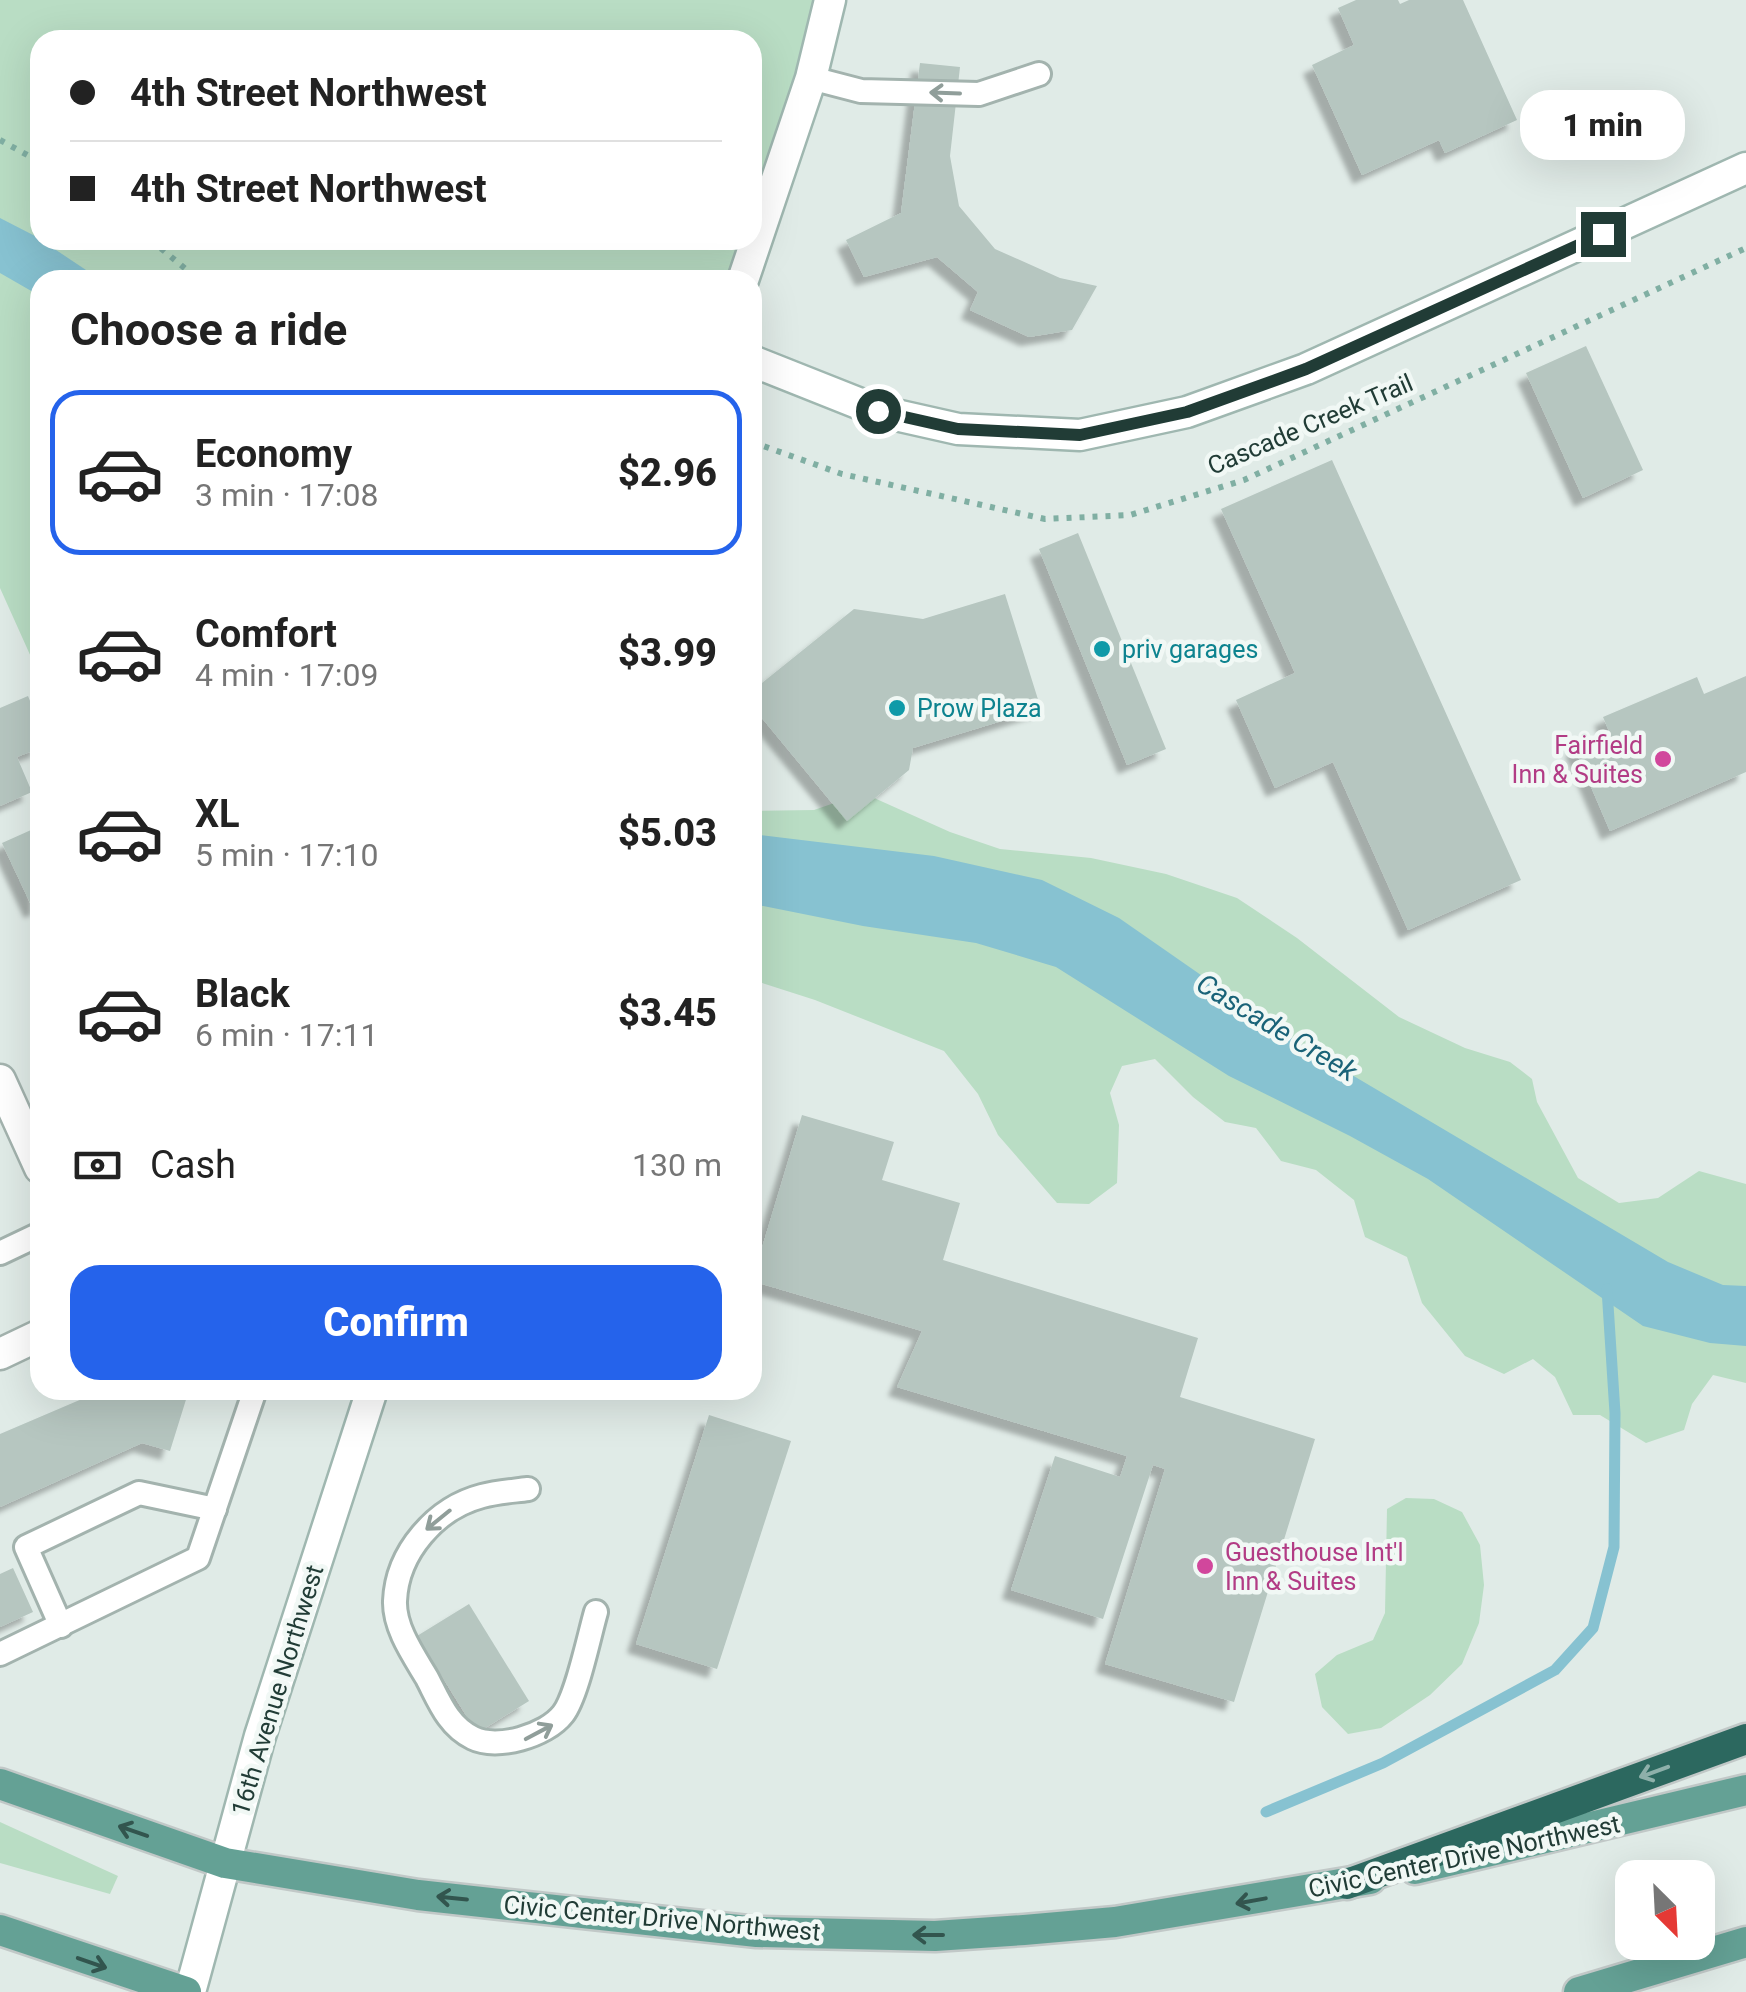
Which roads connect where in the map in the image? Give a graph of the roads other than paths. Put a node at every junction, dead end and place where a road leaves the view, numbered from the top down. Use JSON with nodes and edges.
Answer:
{"nodes":[{"id":1,"x":830,"y":0,"type":"edge"},
{"id":2,"x":1039,"y":74,"type":"dead end"},
{"id":3,"x":811,"y":78,"type":"junction"},
{"id":4,"x":1746,"y":168,"type":"edge"},
{"id":5,"x":762,"y":224,"type":"edge"},
{"id":6,"x":762,"y":364,"type":"edge"},
{"id":7,"x":0,"y":1080,"type":"edge"},
{"id":8,"x":30,"y":1146,"type":"edge"},
{"id":9,"x":30,"y":1239,"type":"edge"},
{"id":10,"x":0,"y":1253,"type":"edge"},
{"id":11,"x":30,"y":1340,"type":"edge"},
{"id":12,"x":0,"y":1354,"type":"edge"},
{"id":13,"x":252,"y":1400,"type":"edge"},
{"id":14,"x":369,"y":1400,"type":"edge"},
{"id":15,"x":528,"y":1489,"type":"dead end"},
{"id":16,"x":214,"y":1508,"type":"junction"},
{"id":17,"x":596,"y":1612,"type":"dead end"},
{"id":18,"x":61,"y":1626,"type":"junction"},
{"id":19,"x":0,"y":1654,"type":"edge"},
{"id":20,"x":1746,"y":1739,"type":"edge"},
{"id":21,"x":0,"y":1784,"type":"edge"},
{"id":22,"x":1746,"y":1790,"type":"edge"},
{"id":23,"x":226,"y":1863,"type":"junction"},
{"id":24,"x":1347,"y":1884,"type":"junction"},
{"id":25,"x":0,"y":1930,"type":"edge"},
{"id":26,"x":1746,"y":1942,"type":"edge"},
{"id":27,"x":188,"y":1992,"type":"edge"},
{"id":28,"x":1579,"y":1992,"type":"edge"}],
"edges":[{"from":1,"to":3,"type":"street"},
{"from":2,"to":3,"type":"lane","one_way":true},
{"from":3,"to":5,"type":"street"},
{"from":4,"to":6,"type":"street"},
{"from":7,"to":8,"type":"street"},
{"from":9,"to":10,"type":"lane"},
{"from":11,"to":12,"type":"street"},
{"from":13,"to":16,"type":"lane"},
{"from":14,"to":23,"type":"street","name":"16th Avenue Northwest"},
{"from":15,"to":17,"type":"lane","one_way":true},
{"from":16,"to":18,"type":"lane"},
{"from":16,"to":18,"type":"lane"},
{"from":18,"to":19,"type":"lane"},
{"from":20,"to":24,"type":"highway","one_way":true},
{"from":23,"to":21,"type":"main road","name":"Civic Center Drive Northwest","one_way":true},
{"from":22,"to":24,"type":"main road","name":"Civic Center Drive Northwest"},
{"from":24,"to":23,"type":"main road","name":"Civic Center Drive Northwest","one_way":true},
{"from":23,"to":27,"type":"street","name":"16th Avenue Northwest"},
{"from":25,"to":27,"type":"main road","one_way":true},
{"from":26,"to":28,"type":"main road"}]}
